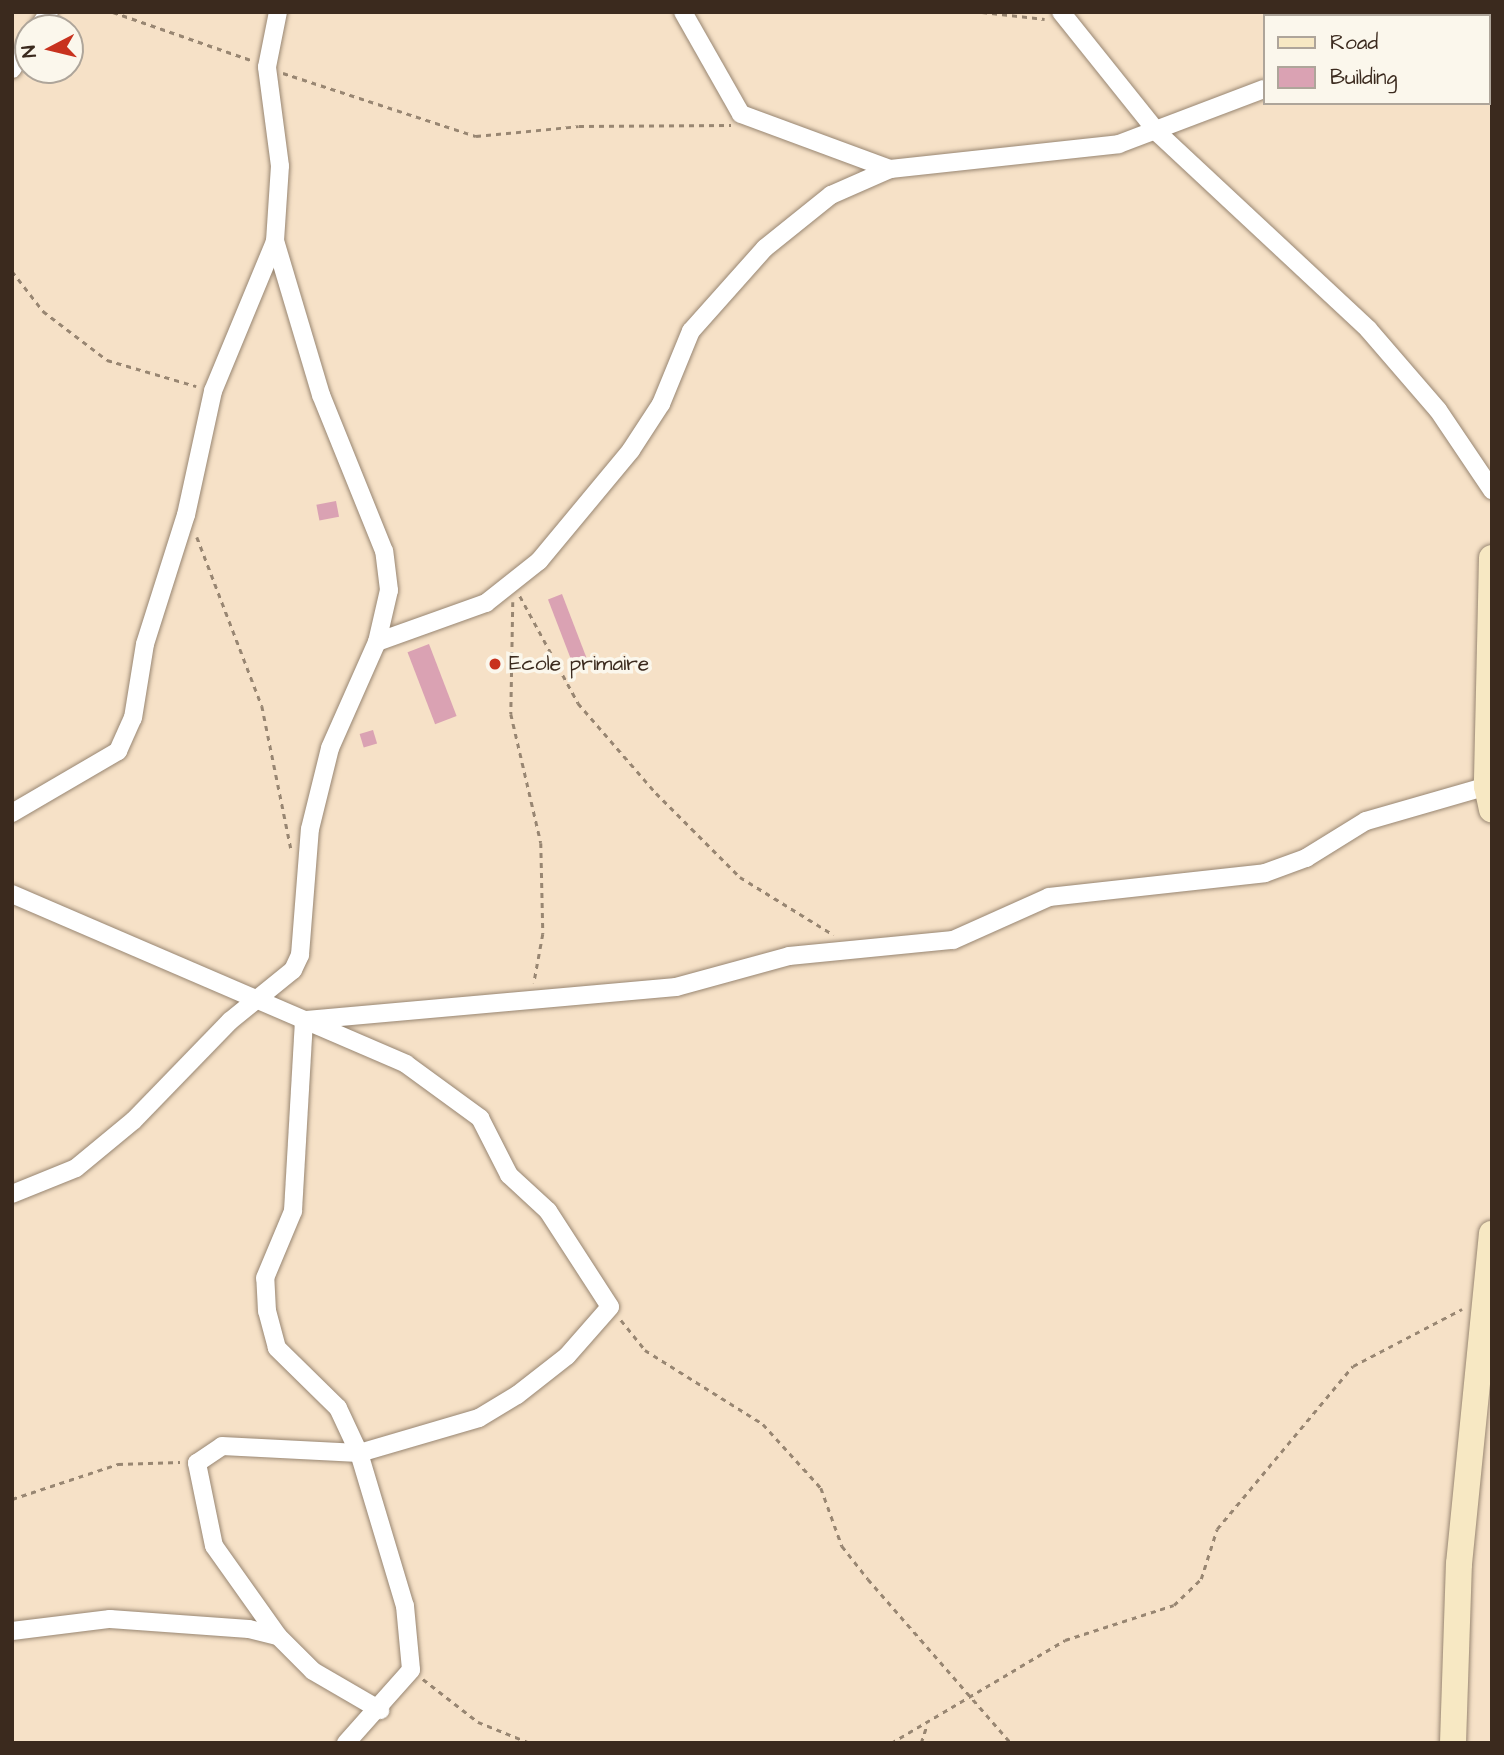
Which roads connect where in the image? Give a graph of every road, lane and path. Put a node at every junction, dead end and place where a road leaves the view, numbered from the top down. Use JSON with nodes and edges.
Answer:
{"nodes":[{"id":1,"x":113,"y":12,"type":"edge"},
{"id":2,"x":278,"y":12,"type":"edge"},
{"id":3,"x":683,"y":12,"type":"edge"},
{"id":4,"x":982,"y":12,"type":"edge"},
{"id":5,"x":1065,"y":18,"type":"edge"},
{"id":6,"x":267,"y":66,"type":"junction"},
{"id":7,"x":1262,"y":90,"type":"edge"},
{"id":8,"x":759,"y":125,"type":"junction"},
{"id":9,"x":1158,"y":133,"type":"junction"},
{"id":10,"x":890,"y":169,"type":"junction"},
{"id":11,"x":275,"y":241,"type":"junction"},
{"id":12,"x":12,"y":271,"type":"edge"},
{"id":13,"x":213,"y":391,"type":"junction"},
{"id":14,"x":1492,"y":490,"type":"edge"},
{"id":15,"x":186,"y":515,"type":"junction"},
{"id":16,"x":1492,"y":558,"type":"edge"},
{"id":17,"x":513,"y":585,"type":"junction"},
{"id":18,"x":377,"y":642,"type":"junction"},
{"id":19,"x":1489,"y":798,"type":"edge"},
{"id":20,"x":12,"y":813,"type":"edge"},
{"id":21,"x":292,"y":853,"type":"dead end"},
{"id":22,"x":12,"y":894,"type":"edge"},
{"id":23,"x":857,"y":949,"type":"junction"},
{"id":24,"x":523,"y":1000,"type":"junction"},
{"id":25,"x":252,"y":1003,"type":"junction"},
{"id":26,"x":304,"y":1021,"type":"junction"},
{"id":27,"x":12,"y":1194,"type":"edge"},
{"id":28,"x":1492,"y":1234,"type":"edge"},
{"id":29,"x":1488,"y":1298,"type":"junction"},
{"id":30,"x":610,"y":1307,"type":"junction"},
{"id":31,"x":359,"y":1453,"type":"junction"},
{"id":32,"x":197,"y":1463,"type":"junction"},
{"id":33,"x":12,"y":1499,"type":"edge"},
{"id":34,"x":12,"y":1631,"type":"edge"},
{"id":35,"x":278,"y":1636,"type":"junction"},
{"id":36,"x":411,"y":1670,"type":"junction"},
{"id":37,"x":971,"y":1700,"type":"junction"},
{"id":38,"x":380,"y":1710,"type":"junction"},
{"id":39,"x":927,"y":1725,"type":"junction"},
{"id":40,"x":346,"y":1743,"type":"edge"},
{"id":41,"x":530,"y":1743,"type":"edge"},
{"id":42,"x":891,"y":1743,"type":"edge"},
{"id":43,"x":921,"y":1743,"type":"edge"},
{"id":44,"x":1012,"y":1743,"type":"edge"},
{"id":45,"x":1453,"y":1743,"type":"edge"}],
"edges":[{"from":1,"to":6,"type":"path"},
{"from":2,"to":6,"type":"street"},
{"from":3,"to":8,"type":"street"},
{"from":4,"to":5,"type":"path"},
{"from":5,"to":9,"type":"street"},
{"from":6,"to":8,"type":"path"},
{"from":6,"to":11,"type":"street"},
{"from":7,"to":9,"type":"street"},
{"from":8,"to":10,"type":"street"},
{"from":9,"to":10,"type":"street"},
{"from":9,"to":14,"type":"street"},
{"from":10,"to":17,"type":"street"},
{"from":11,"to":13,"type":"street"},
{"from":11,"to":18,"type":"street"},
{"from":12,"to":13,"type":"path"},
{"from":13,"to":15,"type":"street"},
{"from":15,"to":20,"type":"street"},
{"from":15,"to":21,"type":"path"},
{"from":16,"to":19,"type":"street"},
{"from":17,"to":18,"type":"street"},
{"from":17,"to":23,"type":"path"},
{"from":17,"to":24,"type":"path"},
{"from":18,"to":25,"type":"street"},
{"from":19,"to":23,"type":"street"},
{"from":22,"to":25,"type":"street"},
{"from":23,"to":24,"type":"street"},
{"from":24,"to":26,"type":"street"},
{"from":25,"to":26,"type":"street"},
{"from":25,"to":27,"type":"street"},
{"from":26,"to":30,"type":"street"},
{"from":26,"to":31,"type":"street"},
{"from":28,"to":29,"type":"street"},
{"from":29,"to":37,"type":"path"},
{"from":29,"to":45,"type":"street"},
{"from":30,"to":31,"type":"street"},
{"from":30,"to":37,"type":"path"},
{"from":31,"to":32,"type":"street"},
{"from":31,"to":36,"type":"street"},
{"from":32,"to":33,"type":"path"},
{"from":32,"to":35,"type":"street"},
{"from":34,"to":35,"type":"street"},
{"from":35,"to":38,"type":"street"},
{"from":36,"to":38,"type":"street"},
{"from":36,"to":41,"type":"path"},
{"from":37,"to":39,"type":"path"},
{"from":37,"to":44,"type":"path"},
{"from":38,"to":40,"type":"street"},
{"from":39,"to":42,"type":"path"},
{"from":39,"to":43,"type":"path"}]}
